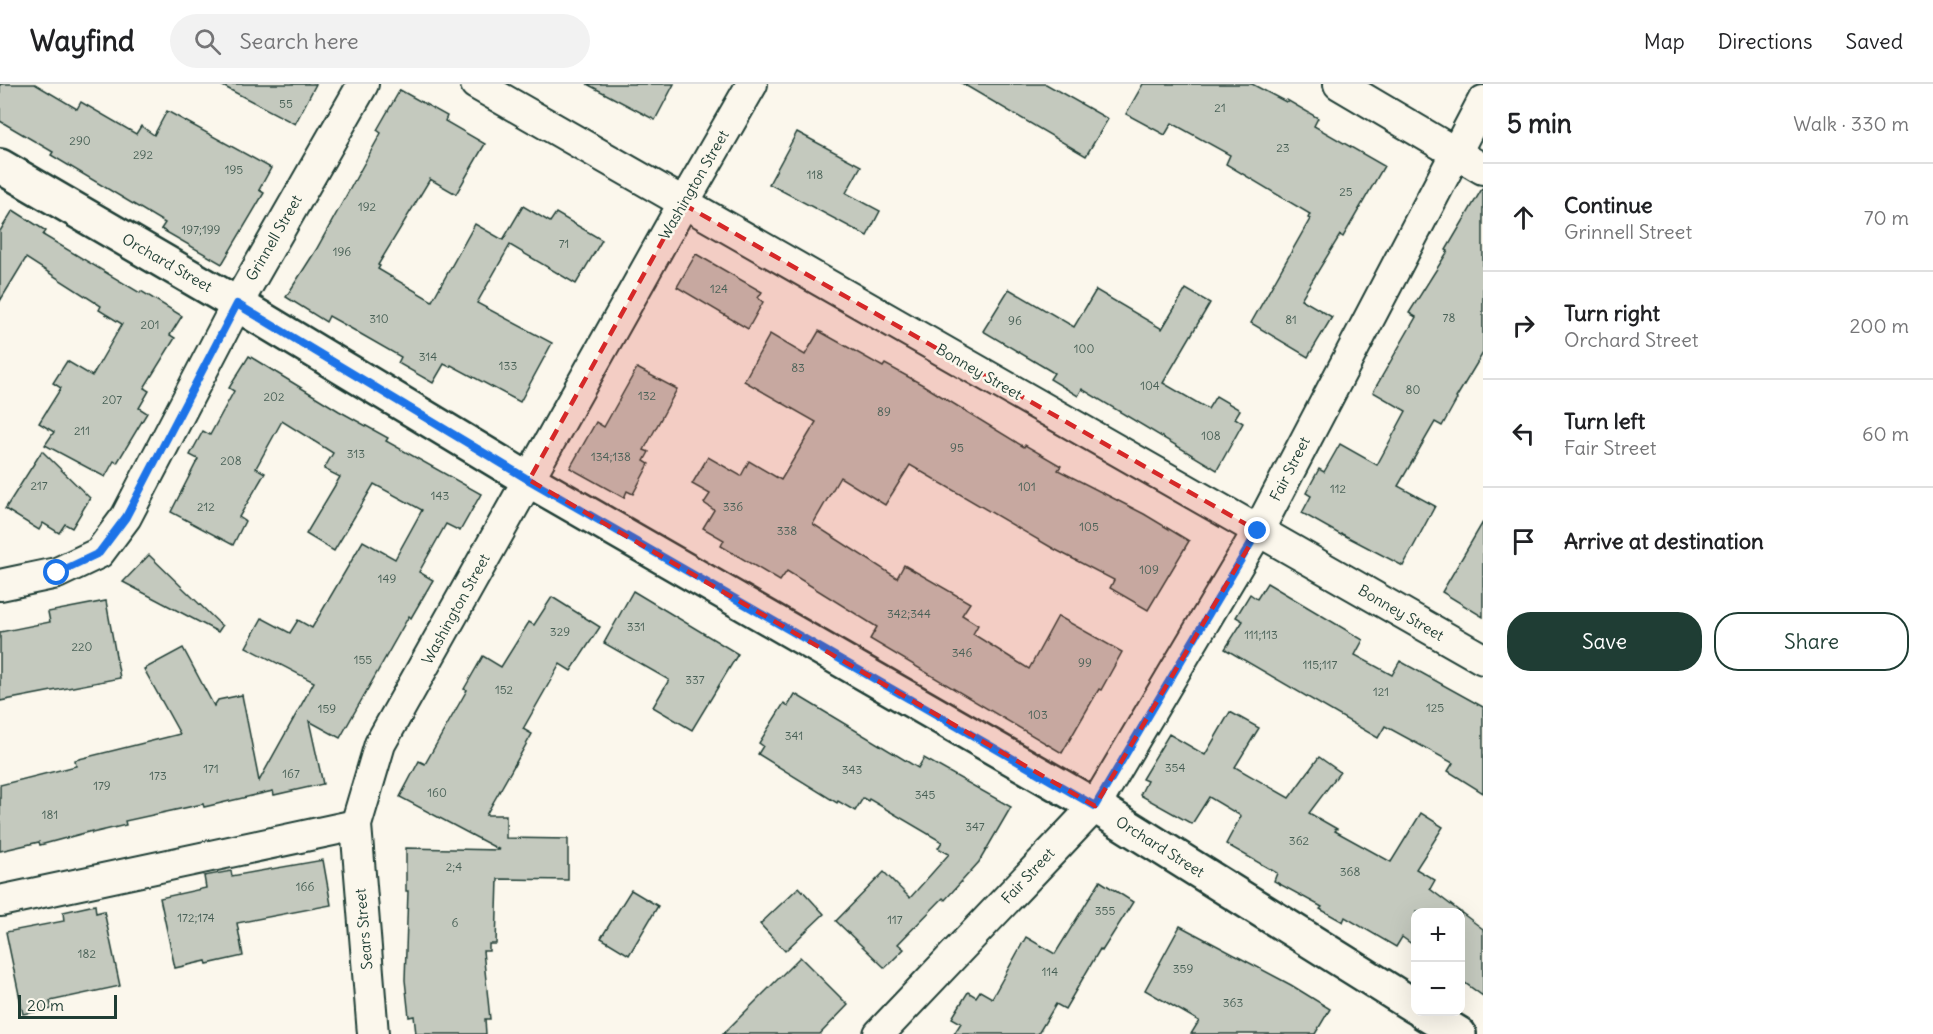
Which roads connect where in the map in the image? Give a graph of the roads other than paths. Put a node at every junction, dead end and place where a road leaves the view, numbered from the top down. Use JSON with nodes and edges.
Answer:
{"nodes":[{"id":1,"x":363,"y":84,"type":"edge"},
{"id":2,"x":476,"y":84,"type":"edge"},
{"id":3,"x":752,"y":84,"type":"edge"},
{"id":4,"x":1339,"y":84,"type":"edge"},
{"id":5,"x":1483,"y":101,"type":"edge"},
{"id":6,"x":1454,"y":153,"type":"junction"},
{"id":7,"x":0,"y":166,"type":"edge"},
{"id":8,"x":1483,"y":170,"type":"edge"},
{"id":9,"x":683,"y":204,"type":"junction"},
{"id":10,"x":237,"y":304,"type":"junction"},
{"id":11,"x":529,"y":480,"type":"junction"},
{"id":12,"x":1258,"y":531,"type":"junction"},
{"id":13,"x":0,"y":585,"type":"edge"},
{"id":14,"x":1483,"y":659,"type":"edge"},
{"id":15,"x":1095,"y":806,"type":"junction"},
{"id":16,"x":356,"y":825,"type":"junction"},
{"id":17,"x":0,"y":901,"type":"edge"},
{"id":18,"x":1411,"y":1004,"type":"edge"},
{"id":19,"x":1431,"y":1016,"type":"edge"},
{"id":20,"x":373,"y":1034,"type":"edge"},
{"id":21,"x":879,"y":1034,"type":"edge"},
{"id":22,"x":1459,"y":1034,"type":"edge"}],
"edges":[{"from":1,"to":10,"type":"street","name":"Grinnell Street"},
{"from":2,"to":9,"type":"street","name":"Bonney Street"},
{"from":3,"to":9,"type":"street","name":"Washington Street"},
{"from":4,"to":6,"type":"street"},
{"from":5,"to":6,"type":"street","name":"Fair Street"},
{"from":6,"to":8,"type":"street"},
{"from":6,"to":12,"type":"street","name":"Fair Street"},
{"from":7,"to":10,"type":"street","name":"Orchard Street"},
{"from":9,"to":11,"type":"street","name":"Washington Street"},
{"from":9,"to":12,"type":"street","name":"Bonney Street"},
{"from":10,"to":11,"type":"street","name":"Orchard Street"},
{"from":10,"to":13,"type":"street","name":"Grinnell Street"},
{"from":11,"to":15,"type":"street","name":"Orchard Street"},
{"from":11,"to":16,"type":"street","name":"Washington Street"},
{"from":12,"to":14,"type":"street","name":"Bonney Street"},
{"from":12,"to":15,"type":"street","name":"Fair Street"},
{"from":15,"to":18,"type":"street","name":"Orchard Street"},
{"from":15,"to":21,"type":"street","name":"Fair Street"},
{"from":16,"to":17,"type":"street"},
{"from":16,"to":20,"type":"street","name":"Sears Street"},
{"from":19,"to":22,"type":"street"}]}
